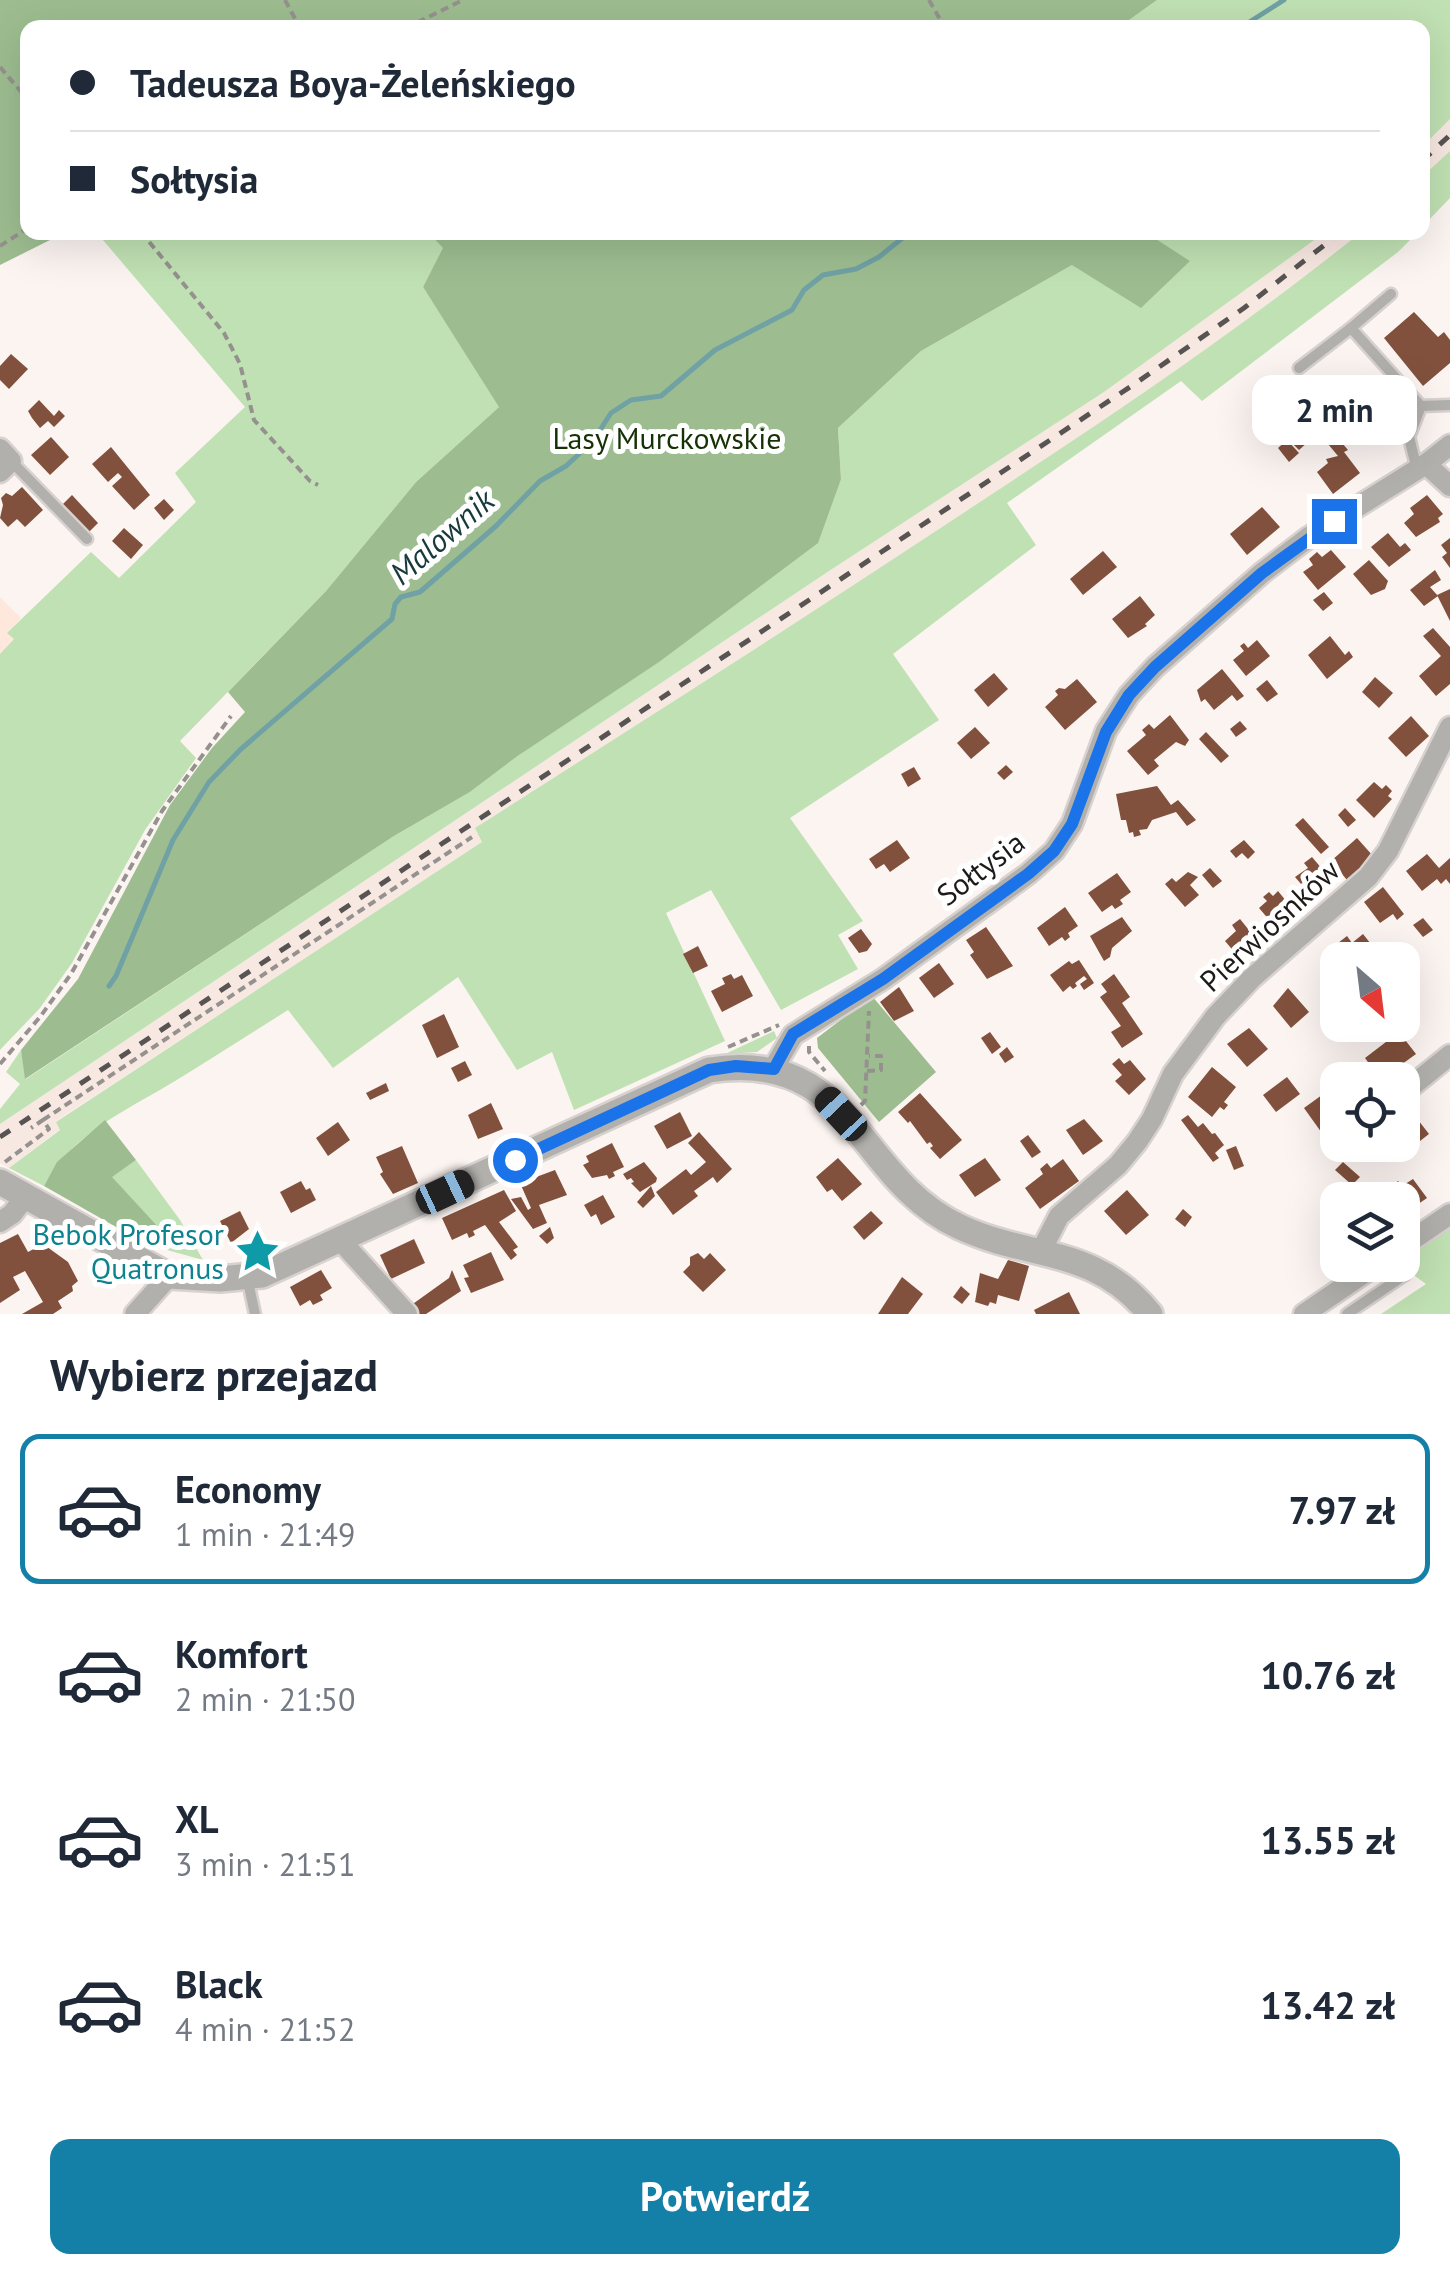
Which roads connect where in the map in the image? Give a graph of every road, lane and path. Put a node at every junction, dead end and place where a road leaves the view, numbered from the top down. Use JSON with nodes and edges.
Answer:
{"nodes":[{"id":1,"x":463,"y":0,"type":"edge"},
{"id":2,"x":422,"y":20,"type":"edge"},
{"id":3,"x":0,"y":67,"type":"edge"},
{"id":4,"x":20,"y":91,"type":"edge"},
{"id":5,"x":148,"y":240,"type":"edge"},
{"id":6,"x":1392,"y":294,"type":"dead end"},
{"id":7,"x":1351,"y":328,"type":"junction"},
{"id":8,"x":1298,"y":368,"type":"dead end"},
{"id":9,"x":1450,"y":405,"type":"edge"},
{"id":10,"x":1421,"y":406,"type":"junction"},
{"id":11,"x":1450,"y":446,"type":"edge"},
{"id":12,"x":4,"y":461,"type":"edge"},
{"id":13,"x":1422,"y":467,"type":"junction"},
{"id":14,"x":318,"y":486,"type":"dead end"},
{"id":15,"x":1450,"y":486,"type":"edge"},
{"id":16,"x":86,"y":539,"type":"dead end"},
{"id":17,"x":232,"y":716,"type":"dead end"},
{"id":18,"x":1450,"y":727,"type":"edge"},
{"id":19,"x":472,"y":837,"type":"dead end"},
{"id":20,"x":870,"y":988,"type":"junction"},
{"id":21,"x":786,"y":1023,"type":"dead end"},
{"id":22,"x":810,"y":1042,"type":"dead end"},
{"id":23,"x":726,"y":1048,"type":"dead end"},
{"id":24,"x":1450,"y":1055,"type":"edge"},
{"id":25,"x":867,"y":1056,"type":"junction"},
{"id":26,"x":0,"y":1064,"type":"edge"},
{"id":27,"x":774,"y":1069,"type":"junction"},
{"id":28,"x":867,"y":1071,"type":"junction"},
{"id":29,"x":831,"y":1077,"type":"dead end"},
{"id":30,"x":1420,"y":1079,"type":"edge"},
{"id":31,"x":850,"y":1099,"type":"dead end"},
{"id":32,"x":866,"y":1101,"type":"dead end"},
{"id":33,"x":858,"y":1108,"type":"dead end"},
{"id":34,"x":43,"y":1120,"type":"junction"},
{"id":35,"x":31,"y":1128,"type":"dead end"},
{"id":36,"x":0,"y":1167,"type":"edge"},
{"id":37,"x":0,"y":1182,"type":"edge"},
{"id":38,"x":26,"y":1196,"type":"junction"},
{"id":39,"x":1450,"y":1214,"type":"edge"},
{"id":40,"x":0,"y":1222,"type":"edge"},
{"id":41,"x":1420,"y":1235,"type":"edge"},
{"id":42,"x":341,"y":1241,"type":"junction"},
{"id":43,"x":1040,"y":1251,"type":"junction"},
{"id":44,"x":170,"y":1276,"type":"junction"},
{"id":45,"x":247,"y":1276,"type":"junction"},
{"id":46,"x":1351,"y":1282,"type":"edge"},
{"id":47,"x":1394,"y":1282,"type":"edge"},
{"id":48,"x":135,"y":1314,"type":"edge"},
{"id":49,"x":255,"y":1314,"type":"edge"},
{"id":50,"x":407,"y":1314,"type":"edge"},
{"id":51,"x":1150,"y":1314,"type":"edge"},
{"id":52,"x":1304,"y":1314,"type":"edge"},
{"id":53,"x":1347,"y":1314,"type":"edge"}],
"edges":[{"from":1,"to":2,"type":"path"},
{"from":3,"to":4,"type":"path"},
{"from":5,"to":14,"type":"path"},
{"from":6,"to":7,"type":"lane"},
{"from":7,"to":8,"type":"lane"},
{"from":7,"to":10,"type":"lane"},
{"from":9,"to":10,"type":"lane"},
{"from":10,"to":13,"type":"lane"},
{"from":11,"to":13,"type":"street","name":"Sołtysia"},
{"from":12,"to":16,"type":"lane"},
{"from":13,"to":15,"type":"street"},
{"from":13,"to":20,"type":"street","name":"Sołtysia"},
{"from":17,"to":26,"type":"path"},
{"from":18,"to":43,"type":"street","name":"Pierwiosnków"},
{"from":19,"to":34,"type":"path"},
{"from":20,"to":25,"type":"path"},
{"from":20,"to":27,"type":"street","name":"Sołtysia"},
{"from":21,"to":23,"type":"path"},
{"from":22,"to":29,"type":"path"},
{"from":24,"to":30,"type":"street"},
{"from":25,"to":28,"type":"path"},
{"from":25,"to":28,"type":"path"},
{"from":27,"to":42,"type":"street"},
{"from":27,"to":43,"type":"street"},
{"from":28,"to":32,"type":"path"},
{"from":31,"to":33,"type":"path"},
{"from":34,"to":35,"type":"path"},
{"from":34,"to":36,"type":"path"},
{"from":37,"to":38,"type":"street"},
{"from":38,"to":40,"type":"street"},
{"from":38,"to":44,"type":"street"},
{"from":39,"to":41,"type":"street"},
{"from":42,"to":45,"type":"street"},
{"from":42,"to":50,"type":"street"},
{"from":43,"to":51,"type":"street"},
{"from":44,"to":45,"type":"street"},
{"from":44,"to":48,"type":"street"},
{"from":45,"to":49,"type":"lane"},
{"from":46,"to":52,"type":"street"},
{"from":47,"to":53,"type":"lane"}]}
